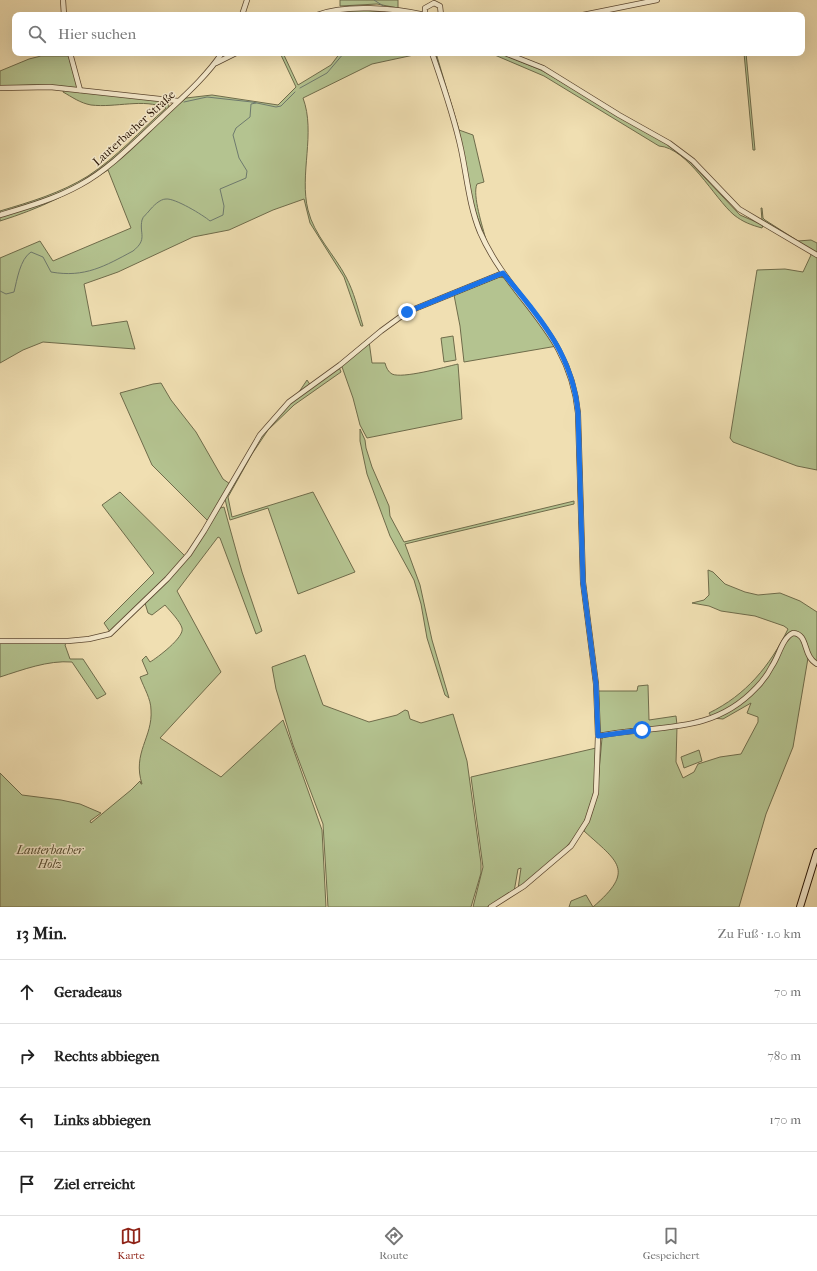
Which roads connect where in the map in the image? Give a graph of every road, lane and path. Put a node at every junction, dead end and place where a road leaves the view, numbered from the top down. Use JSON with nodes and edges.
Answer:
{"nodes":[{"id":1,"x":62,"y":0,"type":"edge"},
{"id":2,"x":247,"y":0,"type":"edge"},
{"id":3,"x":657,"y":0,"type":"edge"},
{"id":4,"x":432,"y":2,"type":"edge"},
{"id":5,"x":437,"y":2,"type":"edge"},
{"id":6,"x":425,"y":8,"type":"junction"},
{"id":7,"x":408,"y":11,"type":"junction"},
{"id":8,"x":64,"y":12,"type":"edge"},
{"id":9,"x":243,"y":12,"type":"edge"},
{"id":10,"x":328,"y":12,"type":"edge"},
{"id":11,"x":412,"y":12,"type":"edge"},
{"id":12,"x":425,"y":12,"type":"edge"},
{"id":13,"x":442,"y":12,"type":"edge"},
{"id":14,"x":598,"y":12,"type":"edge"},
{"id":15,"x":71,"y":56,"type":"edge"},
{"id":16,"x":220,"y":56,"type":"edge"},
{"id":17,"x":230,"y":56,"type":"edge"},
{"id":18,"x":433,"y":56,"type":"edge"},
{"id":19,"x":513,"y":56,"type":"edge"},
{"id":20,"x":215,"y":64,"type":"junction"},
{"id":21,"x":0,"y":88,"type":"edge"},
{"id":22,"x":80,"y":90,"type":"junction"},
{"id":23,"x":178,"y":101,"type":"junction"},
{"id":24,"x":0,"y":215,"type":"edge"},
{"id":25,"x":817,"y":255,"type":"edge"},
{"id":26,"x":503,"y":273,"type":"junction"},
{"id":27,"x":0,"y":641,"type":"edge"},
{"id":28,"x":817,"y":664,"type":"edge"},
{"id":29,"x":598,"y":736,"type":"junction"},
{"id":30,"x":817,"y":852,"type":"edge"},
{"id":31,"x":491,"y":907,"type":"edge"},
{"id":32,"x":800,"y":907,"type":"edge"}],
"edges":[{"from":1,"to":8,"type":"street"},
{"from":2,"to":9,"type":"street"},
{"from":3,"to":14,"type":"street"},
{"from":4,"to":5,"type":"street"},
{"from":4,"to":6,"type":"street"},
{"from":5,"to":13,"type":"street"},
{"from":6,"to":7,"type":"street"},
{"from":6,"to":12,"type":"street"},
{"from":7,"to":10,"type":"street"},
{"from":7,"to":11,"type":"street"},
{"from":15,"to":22,"type":"street"},
{"from":16,"to":20,"type":"street","name":"Lauterbacher Straße"},
{"from":17,"to":20,"type":"street"},
{"from":18,"to":26,"type":"street"},
{"from":19,"to":25,"type":"street"},
{"from":20,"to":23,"type":"street","name":"Lauterbacher Straße"},
{"from":21,"to":22,"type":"street"},
{"from":22,"to":23,"type":"street"},
{"from":23,"to":24,"type":"street","name":"Lauterbacher Straße"},
{"from":26,"to":27,"type":"street"},
{"from":26,"to":29,"type":"street"},
{"from":28,"to":29,"type":"street"},
{"from":29,"to":31,"type":"street"},
{"from":30,"to":32,"type":"street"}]}
